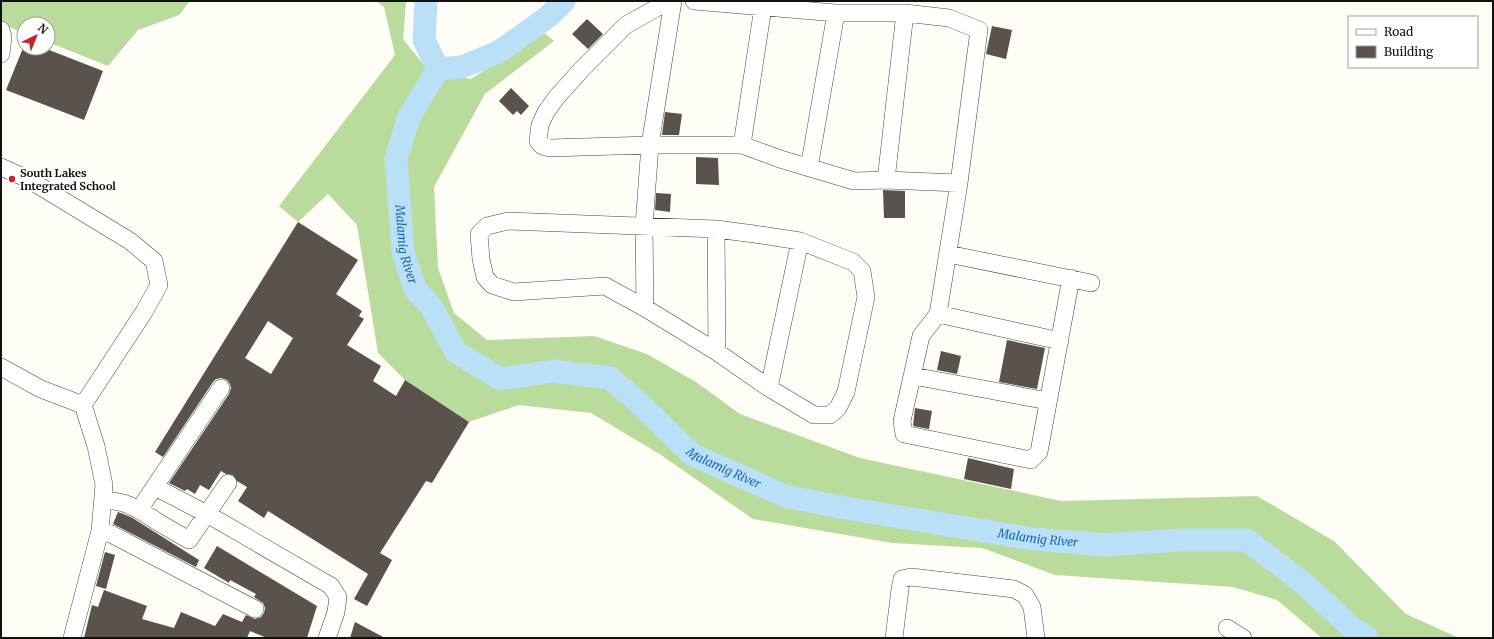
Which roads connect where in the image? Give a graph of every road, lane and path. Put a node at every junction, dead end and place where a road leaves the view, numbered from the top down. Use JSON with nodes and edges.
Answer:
{"nodes":[{"id":1,"x":670,"y":1,"type":"edge"},
{"id":2,"x":673,"y":1,"type":"edge"},
{"id":3,"x":694,"y":1,"type":"edge"},
{"id":4,"x":763,"y":7,"type":"junction"},
{"id":5,"x":836,"y":13,"type":"junction"},
{"id":6,"x":904,"y":13,"type":"junction"},
{"id":7,"x":1,"y":30,"type":"edge"},
{"id":8,"x":1,"y":54,"type":"edge"},
{"id":9,"x":742,"y":145,"type":"junction"},
{"id":10,"x":650,"y":146,"type":"junction"},
{"id":11,"x":1,"y":167,"type":"edge"},
{"id":12,"x":809,"y":168,"type":"junction"},
{"id":13,"x":886,"y":180,"type":"junction"},
{"id":14,"x":960,"y":183,"type":"junction"},
{"id":15,"x":644,"y":226,"type":"junction"},
{"id":16,"x":716,"y":229,"type":"junction"},
{"id":17,"x":800,"y":241,"type":"junction"},
{"id":18,"x":948,"y":254,"type":"junction"},
{"id":19,"x":1071,"y":278,"type":"junction"},
{"id":20,"x":1091,"y":283,"type":"dead end"},
{"id":21,"x":646,"y":308,"type":"junction"},
{"id":22,"x":938,"y":314,"type":"junction"},
{"id":23,"x":1060,"y":341,"type":"junction"},
{"id":24,"x":717,"y":352,"type":"junction"},
{"id":25,"x":1,"y":367,"type":"edge"},
{"id":26,"x":913,"y":376,"type":"junction"},
{"id":27,"x":221,"y":388,"type":"dead end"},
{"id":28,"x":769,"y":388,"type":"junction"},
{"id":29,"x":1048,"y":401,"type":"junction"},
{"id":30,"x":83,"y":405,"type":"junction"},
{"id":31,"x":228,"y":483,"type":"dead end"},
{"id":32,"x":154,"y":486,"type":"junction"},
{"id":33,"x":103,"y":501,"type":"junction"},
{"id":34,"x":139,"y":510,"type":"junction"},
{"id":35,"x":207,"y":514,"type":"junction"},
{"id":36,"x":100,"y":531,"type":"junction"},
{"id":37,"x":255,"y":609,"type":"dead end"},
{"id":38,"x":1226,"y":628,"type":"dead end"},
{"id":39,"x":72,"y":638,"type":"edge"},
{"id":40,"x":327,"y":638,"type":"edge"},
{"id":41,"x":894,"y":638,"type":"edge"},
{"id":42,"x":1036,"y":638,"type":"edge"},
{"id":43,"x":1243,"y":638,"type":"edge"}],
"edges":[{"from":1,"to":10,"type":"street"},
{"from":2,"to":10,"type":"street"},
{"from":3,"to":4,"type":"street"},
{"from":4,"to":5,"type":"street"},
{"from":4,"to":9,"type":"street"},
{"from":5,"to":6,"type":"street"},
{"from":5,"to":12,"type":"street"},
{"from":6,"to":13,"type":"street"},
{"from":6,"to":14,"type":"street"},
{"from":7,"to":8,"type":"street"},
{"from":9,"to":10,"type":"street"},
{"from":9,"to":12,"type":"street"},
{"from":10,"to":15,"type":"street"},
{"from":11,"to":30,"type":"street"},
{"from":12,"to":13,"type":"street"},
{"from":13,"to":14,"type":"street"},
{"from":14,"to":18,"type":"street"},
{"from":15,"to":16,"type":"street"},
{"from":15,"to":21,"type":"street"},
{"from":15,"to":21,"type":"street"},
{"from":16,"to":17,"type":"street"},
{"from":16,"to":24,"type":"street"},
{"from":17,"to":28,"type":"street"},
{"from":17,"to":28,"type":"street"},
{"from":18,"to":19,"type":"street"},
{"from":18,"to":22,"type":"street"},
{"from":19,"to":20,"type":"street"},
{"from":19,"to":23,"type":"street"},
{"from":21,"to":24,"type":"street"},
{"from":22,"to":23,"type":"street"},
{"from":22,"to":26,"type":"street"},
{"from":23,"to":29,"type":"street"},
{"from":24,"to":28,"type":"street"},
{"from":25,"to":30,"type":"street"},
{"from":26,"to":29,"type":"street"},
{"from":26,"to":29,"type":"street"},
{"from":27,"to":32,"type":"street"},
{"from":30,"to":33,"type":"street"},
{"from":31,"to":35,"type":"street"},
{"from":32,"to":34,"type":"street"},
{"from":32,"to":35,"type":"street"},
{"from":33,"to":34,"type":"street"},
{"from":33,"to":36,"type":"street"},
{"from":34,"to":35,"type":"street"},
{"from":35,"to":40,"type":"street"},
{"from":36,"to":37,"type":"street"},
{"from":36,"to":39,"type":"street"},
{"from":38,"to":43,"type":"street"},
{"from":41,"to":42,"type":"street"}]}
